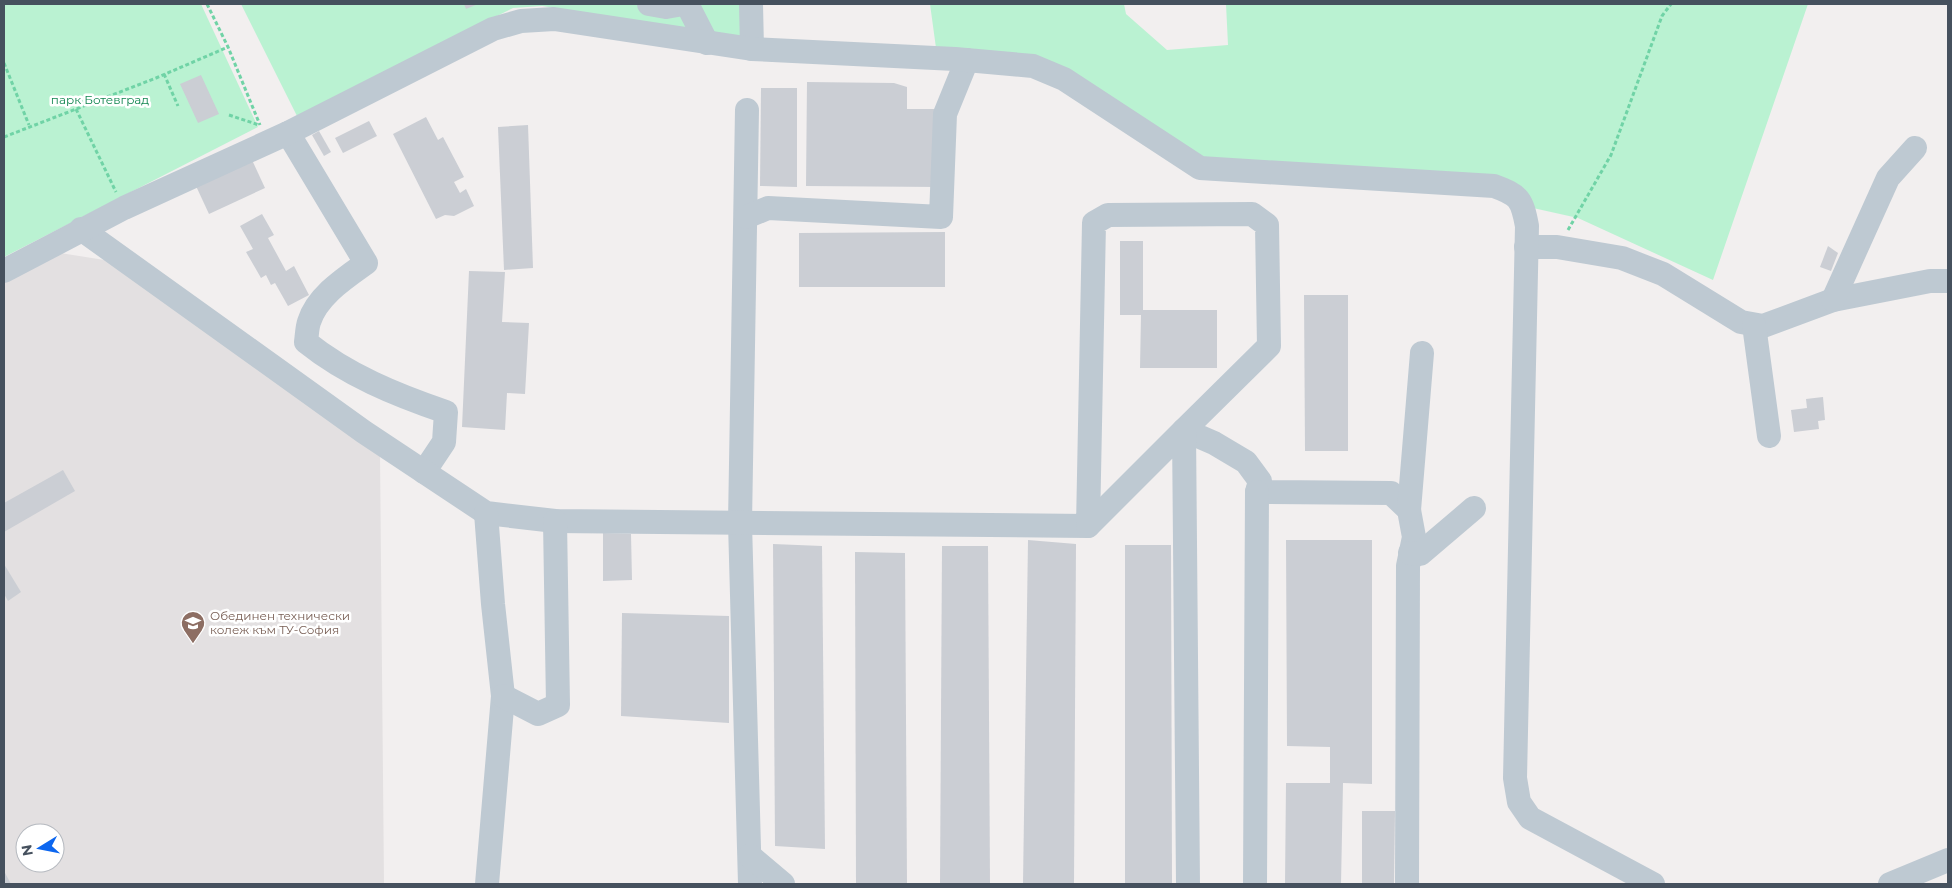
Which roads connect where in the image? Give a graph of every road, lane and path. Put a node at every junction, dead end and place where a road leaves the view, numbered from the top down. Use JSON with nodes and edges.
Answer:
{"nodes":[{"id":1,"x":207,"y":4,"type":"edge"},
{"id":2,"x":649,"y":4,"type":"edge"},
{"id":3,"x":683,"y":4,"type":"edge"},
{"id":4,"x":687,"y":4,"type":"edge"},
{"id":5,"x":751,"y":4,"type":"edge"},
{"id":6,"x":1671,"y":4,"type":"edge"},
{"id":7,"x":558,"y":11,"type":"edge"},
{"id":8,"x":707,"y":42,"type":"junction"},
{"id":9,"x":228,"y":47,"type":"junction"},
{"id":10,"x":752,"y":49,"type":"junction"},
{"id":11,"x":967,"y":60,"type":"junction"},
{"id":12,"x":4,"y":63,"type":"edge"},
{"id":13,"x":164,"y":74,"type":"junction"},
{"id":14,"x":178,"y":106,"type":"dead end"},
{"id":15,"x":76,"y":109,"type":"junction"},
{"id":16,"x":747,"y":110,"type":"dead end"},
{"id":17,"x":229,"y":115,"type":"dead end"},
{"id":18,"x":30,"y":125,"type":"junction"},
{"id":19,"x":260,"y":126,"type":"junction"},
{"id":20,"x":252,"y":130,"type":"dead end"},
{"id":21,"x":288,"y":133,"type":"junction"},
{"id":22,"x":4,"y":137,"type":"edge"},
{"id":23,"x":1915,"y":148,"type":"dead end"},
{"id":24,"x":124,"y":208,"type":"junction"},
{"id":25,"x":746,"y":217,"type":"junction"},
{"id":26,"x":81,"y":229,"type":"junction"},
{"id":27,"x":1526,"y":247,"type":"junction"},
{"id":28,"x":1557,"y":247,"type":"junction"},
{"id":29,"x":4,"y":271,"type":"edge"},
{"id":30,"x":1948,"y":281,"type":"edge"},
{"id":31,"x":1833,"y":300,"type":"junction"},
{"id":32,"x":1754,"y":325,"type":"junction"},
{"id":33,"x":1422,"y":353,"type":"dead end"},
{"id":34,"x":1184,"y":430,"type":"junction"},
{"id":35,"x":1769,"y":436,"type":"dead end"},
{"id":36,"x":424,"y":472,"type":"junction"},
{"id":37,"x":1257,"y":492,"type":"junction"},
{"id":38,"x":1474,"y":508,"type":"dead end"},
{"id":39,"x":1409,"y":510,"type":"junction"},
{"id":40,"x":486,"y":513,"type":"junction"},
{"id":41,"x":555,"y":521,"type":"junction"},
{"id":42,"x":740,"y":523,"type":"junction"},
{"id":43,"x":1088,"y":526,"type":"junction"},
{"id":44,"x":1410,"y":553,"type":"junction"},
{"id":45,"x":503,"y":696,"type":"junction"},
{"id":46,"x":750,"y":856,"type":"junction"},
{"id":47,"x":1948,"y":860,"type":"edge"},
{"id":48,"x":487,"y":884,"type":"edge"},
{"id":49,"x":750,"y":884,"type":"edge"},
{"id":50,"x":783,"y":884,"type":"edge"},
{"id":51,"x":1188,"y":884,"type":"edge"},
{"id":52,"x":1255,"y":884,"type":"edge"},
{"id":53,"x":1407,"y":884,"type":"edge"},
{"id":54,"x":1653,"y":884,"type":"edge"},
{"id":55,"x":1890,"y":884,"type":"edge"}],
"edges":[{"from":1,"to":9,"type":"path"},
{"from":2,"to":3,"type":"street"},
{"from":4,"to":8,"type":"street"},
{"from":5,"to":10,"type":"street"},
{"from":6,"to":28,"type":"path"},
{"from":7,"to":8,"type":"street"},
{"from":7,"to":21,"type":"street"},
{"from":8,"to":10,"type":"street"},
{"from":9,"to":13,"type":"path"},
{"from":9,"to":19,"type":"path"},
{"from":10,"to":11,"type":"street"},
{"from":11,"to":25,"type":"street"},
{"from":11,"to":27,"type":"street"},
{"from":12,"to":18,"type":"path"},
{"from":13,"to":14,"type":"path"},
{"from":13,"to":15,"type":"path"},
{"from":15,"to":18,"type":"path"},
{"from":15,"to":24,"type":"path"},
{"from":16,"to":25,"type":"street"},
{"from":17,"to":19,"type":"path"},
{"from":18,"to":22,"type":"path"},
{"from":19,"to":20,"type":"path"},
{"from":21,"to":24,"type":"street"},
{"from":21,"to":36,"type":"street"},
{"from":23,"to":31,"type":"street"},
{"from":24,"to":26,"type":"street"},
{"from":25,"to":42,"type":"street"},
{"from":26,"to":29,"type":"street"},
{"from":26,"to":36,"type":"street"},
{"from":27,"to":28,"type":"street"},
{"from":27,"to":54,"type":"street"},
{"from":28,"to":32,"type":"street"},
{"from":30,"to":31,"type":"street"},
{"from":31,"to":32,"type":"street"},
{"from":32,"to":35,"type":"street"},
{"from":33,"to":39,"type":"street"},
{"from":34,"to":37,"type":"street"},
{"from":34,"to":43,"type":"street"},
{"from":34,"to":43,"type":"street"},
{"from":34,"to":51,"type":"street"},
{"from":36,"to":40,"type":"street"},
{"from":37,"to":39,"type":"street"},
{"from":37,"to":52,"type":"street"},
{"from":38,"to":44,"type":"street"},
{"from":39,"to":44,"type":"street"},
{"from":40,"to":41,"type":"street"},
{"from":40,"to":45,"type":"street"},
{"from":41,"to":42,"type":"street"},
{"from":41,"to":45,"type":"street"},
{"from":42,"to":43,"type":"street"},
{"from":42,"to":46,"type":"street"},
{"from":44,"to":53,"type":"street"},
{"from":45,"to":48,"type":"street"},
{"from":46,"to":49,"type":"street"},
{"from":46,"to":50,"type":"street"},
{"from":47,"to":55,"type":"street"}]}
